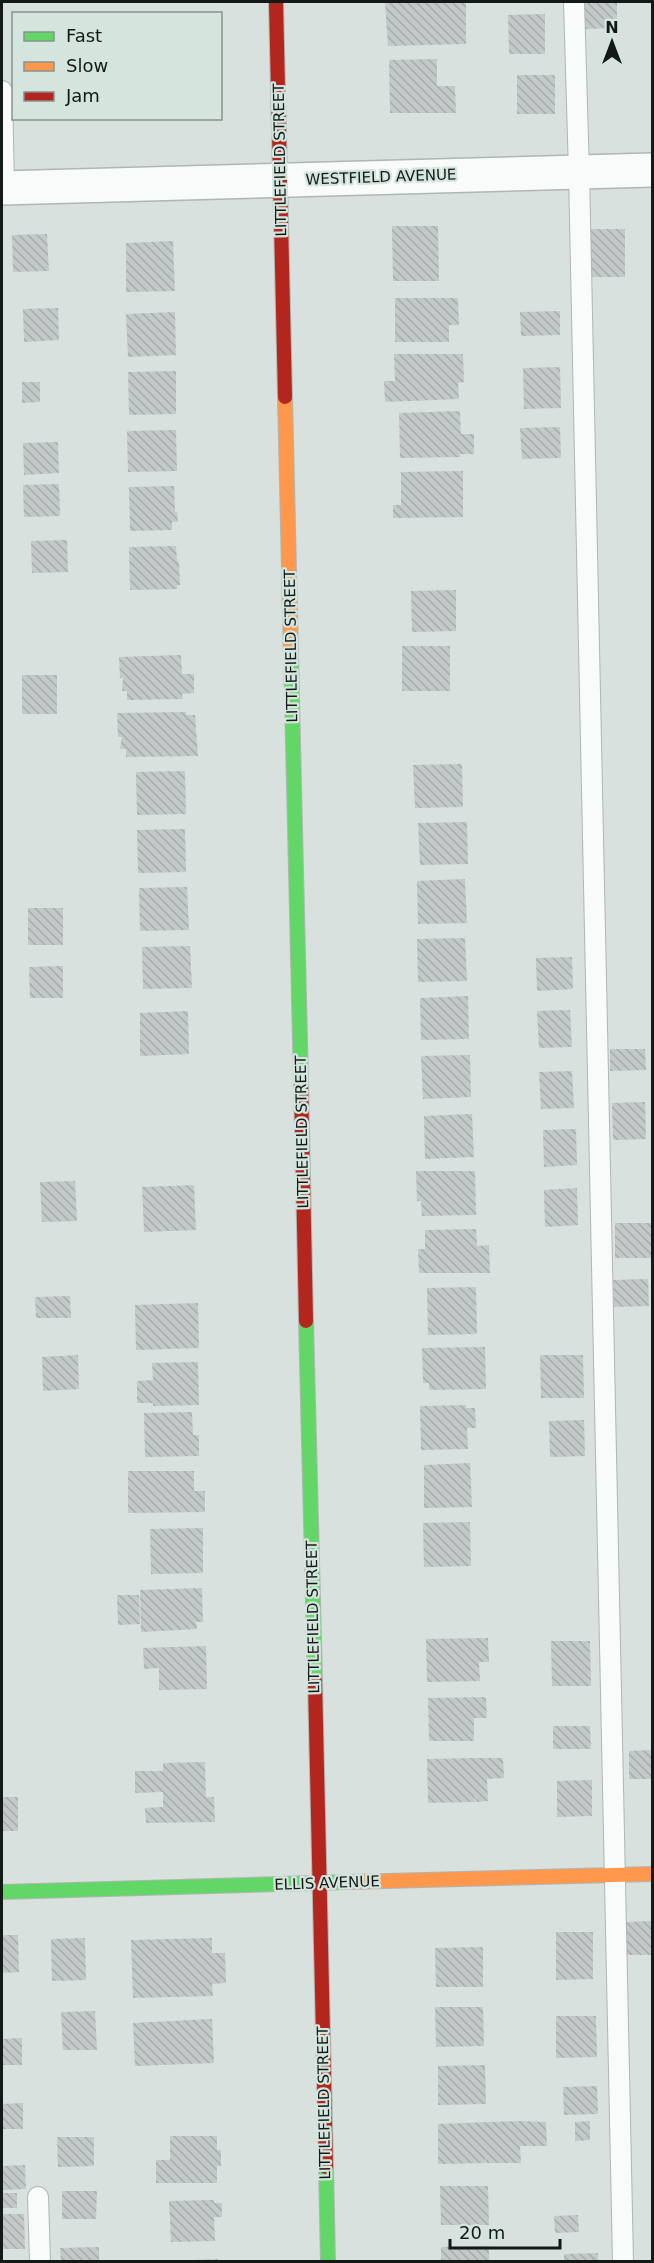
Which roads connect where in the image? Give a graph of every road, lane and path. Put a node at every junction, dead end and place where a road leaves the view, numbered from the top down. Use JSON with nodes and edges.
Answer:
{"nodes":[{"id":1,"x":276,"y":2,"type":"edge"},
{"id":2,"x":573,"y":2,"type":"edge"},
{"id":3,"x":2,"y":91,"type":"edge"},
{"id":4,"x":652,"y":170,"type":"edge"},
{"id":5,"x":579,"y":172,"type":"junction"},
{"id":6,"x":280,"y":180,"type":"junction"},
{"id":7,"x":3,"y":188,"type":"edge"},
{"id":8,"x":652,"y":1874,"type":"edge"},
{"id":9,"x":614,"y":1875,"type":"junction"},
{"id":10,"x":319,"y":1884,"type":"junction"},
{"id":11,"x":2,"y":1892,"type":"edge"},
{"id":12,"x":38,"y":2197,"type":"dead end"},
{"id":13,"x":40,"y":2262,"type":"edge"},
{"id":14,"x":328,"y":2262,"type":"edge"},
{"id":15,"x":623,"y":2262,"type":"edge"}],
"edges":[{"from":1,"to":6,"type":"street","name":"LITTLEFIELD STREET"},
{"from":2,"to":5,"type":"lane"},
{"from":3,"to":7,"type":"lane"},
{"from":4,"to":5,"type":"street","name":"WESTFIELD AVENUE"},
{"from":5,"to":6,"type":"street","name":"WESTFIELD AVENUE"},
{"from":5,"to":9,"type":"lane"},
{"from":6,"to":7,"type":"street","name":"WESTFIELD AVENUE"},
{"from":6,"to":10,"type":"street","name":"LITTLEFIELD STREET"},
{"from":8,"to":9,"type":"street","name":"ELLIS AVENUE"},
{"from":9,"to":10,"type":"street","name":"ELLIS AVENUE"},
{"from":9,"to":15,"type":"lane"},
{"from":10,"to":11,"type":"street","name":"ELLIS AVENUE"},
{"from":10,"to":14,"type":"street","name":"LITTLEFIELD STREET"},
{"from":12,"to":13,"type":"lane"}]}
